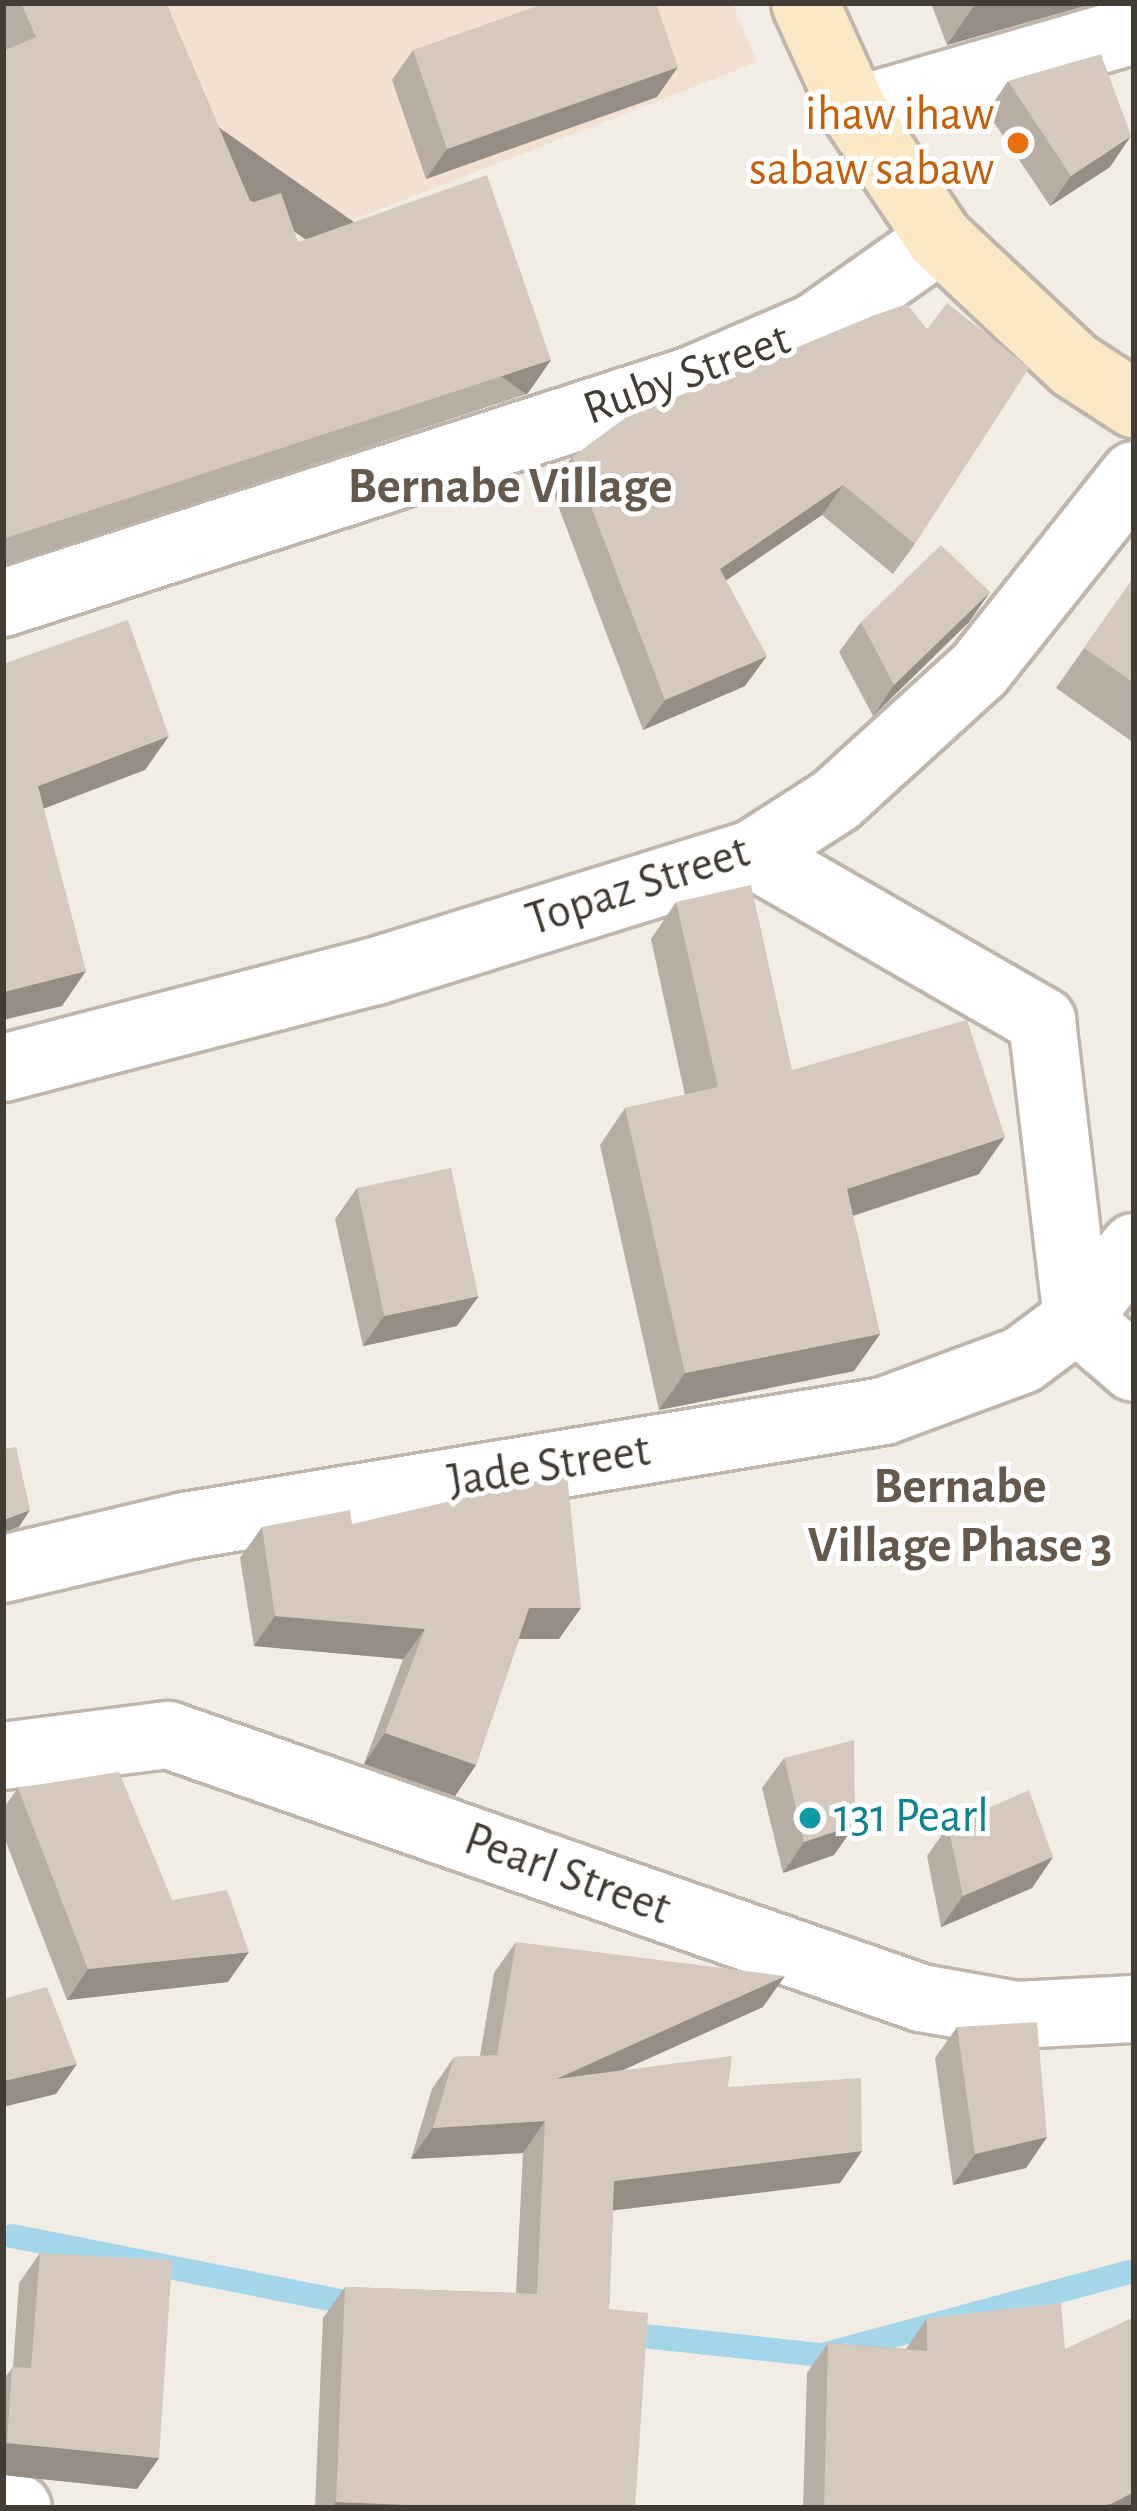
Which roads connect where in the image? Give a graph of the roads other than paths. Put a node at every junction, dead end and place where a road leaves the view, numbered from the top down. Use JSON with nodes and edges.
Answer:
{"nodes":[{"id":1,"x":805,"y":3,"type":"edge"},
{"id":2,"x":1134,"y":30,"type":"edge"},
{"id":3,"x":854,"y":111,"type":"junction"},
{"id":4,"x":940,"y":239,"type":"junction"},
{"id":5,"x":1134,"y":404,"type":"edge"},
{"id":6,"x":1134,"y":476,"type":"edge"},
{"id":7,"x":3,"y":602,"type":"edge"},
{"id":8,"x":752,"y":854,"type":"junction"},
{"id":9,"x":3,"y":1068,"type":"edge"},
{"id":10,"x":1134,"y":1247,"type":"edge"},
{"id":11,"x":1077,"y":1319,"type":"junction"},
{"id":12,"x":1134,"y":1368,"type":"edge"},
{"id":13,"x":3,"y":1569,"type":"edge"},
{"id":14,"x":3,"y":1756,"type":"edge"},
{"id":15,"x":1134,"y":2009,"type":"edge"},
{"id":16,"x":3,"y":2506,"type":"edge"},
{"id":17,"x":18,"y":2508,"type":"edge"}],
"edges":[{"from":1,"to":3,"type":"main road"},
{"from":2,"to":3,"type":"street"},
{"from":3,"to":4,"type":"main road"},
{"from":4,"to":5,"type":"main road"},
{"from":4,"to":7,"type":"street","name":"Ruby Street"},
{"from":6,"to":8,"type":"street","name":"Topaz Street"},
{"from":8,"to":9,"type":"street","name":"Topaz Street"},
{"from":8,"to":11,"type":"street"},
{"from":10,"to":11,"type":"street","name":"Jade Street"},
{"from":11,"to":12,"type":"street"},
{"from":11,"to":13,"type":"street","name":"Jade Street"},
{"from":14,"to":15,"type":"street","name":"Pearl Street"},
{"from":16,"to":17,"type":"street"}]}
